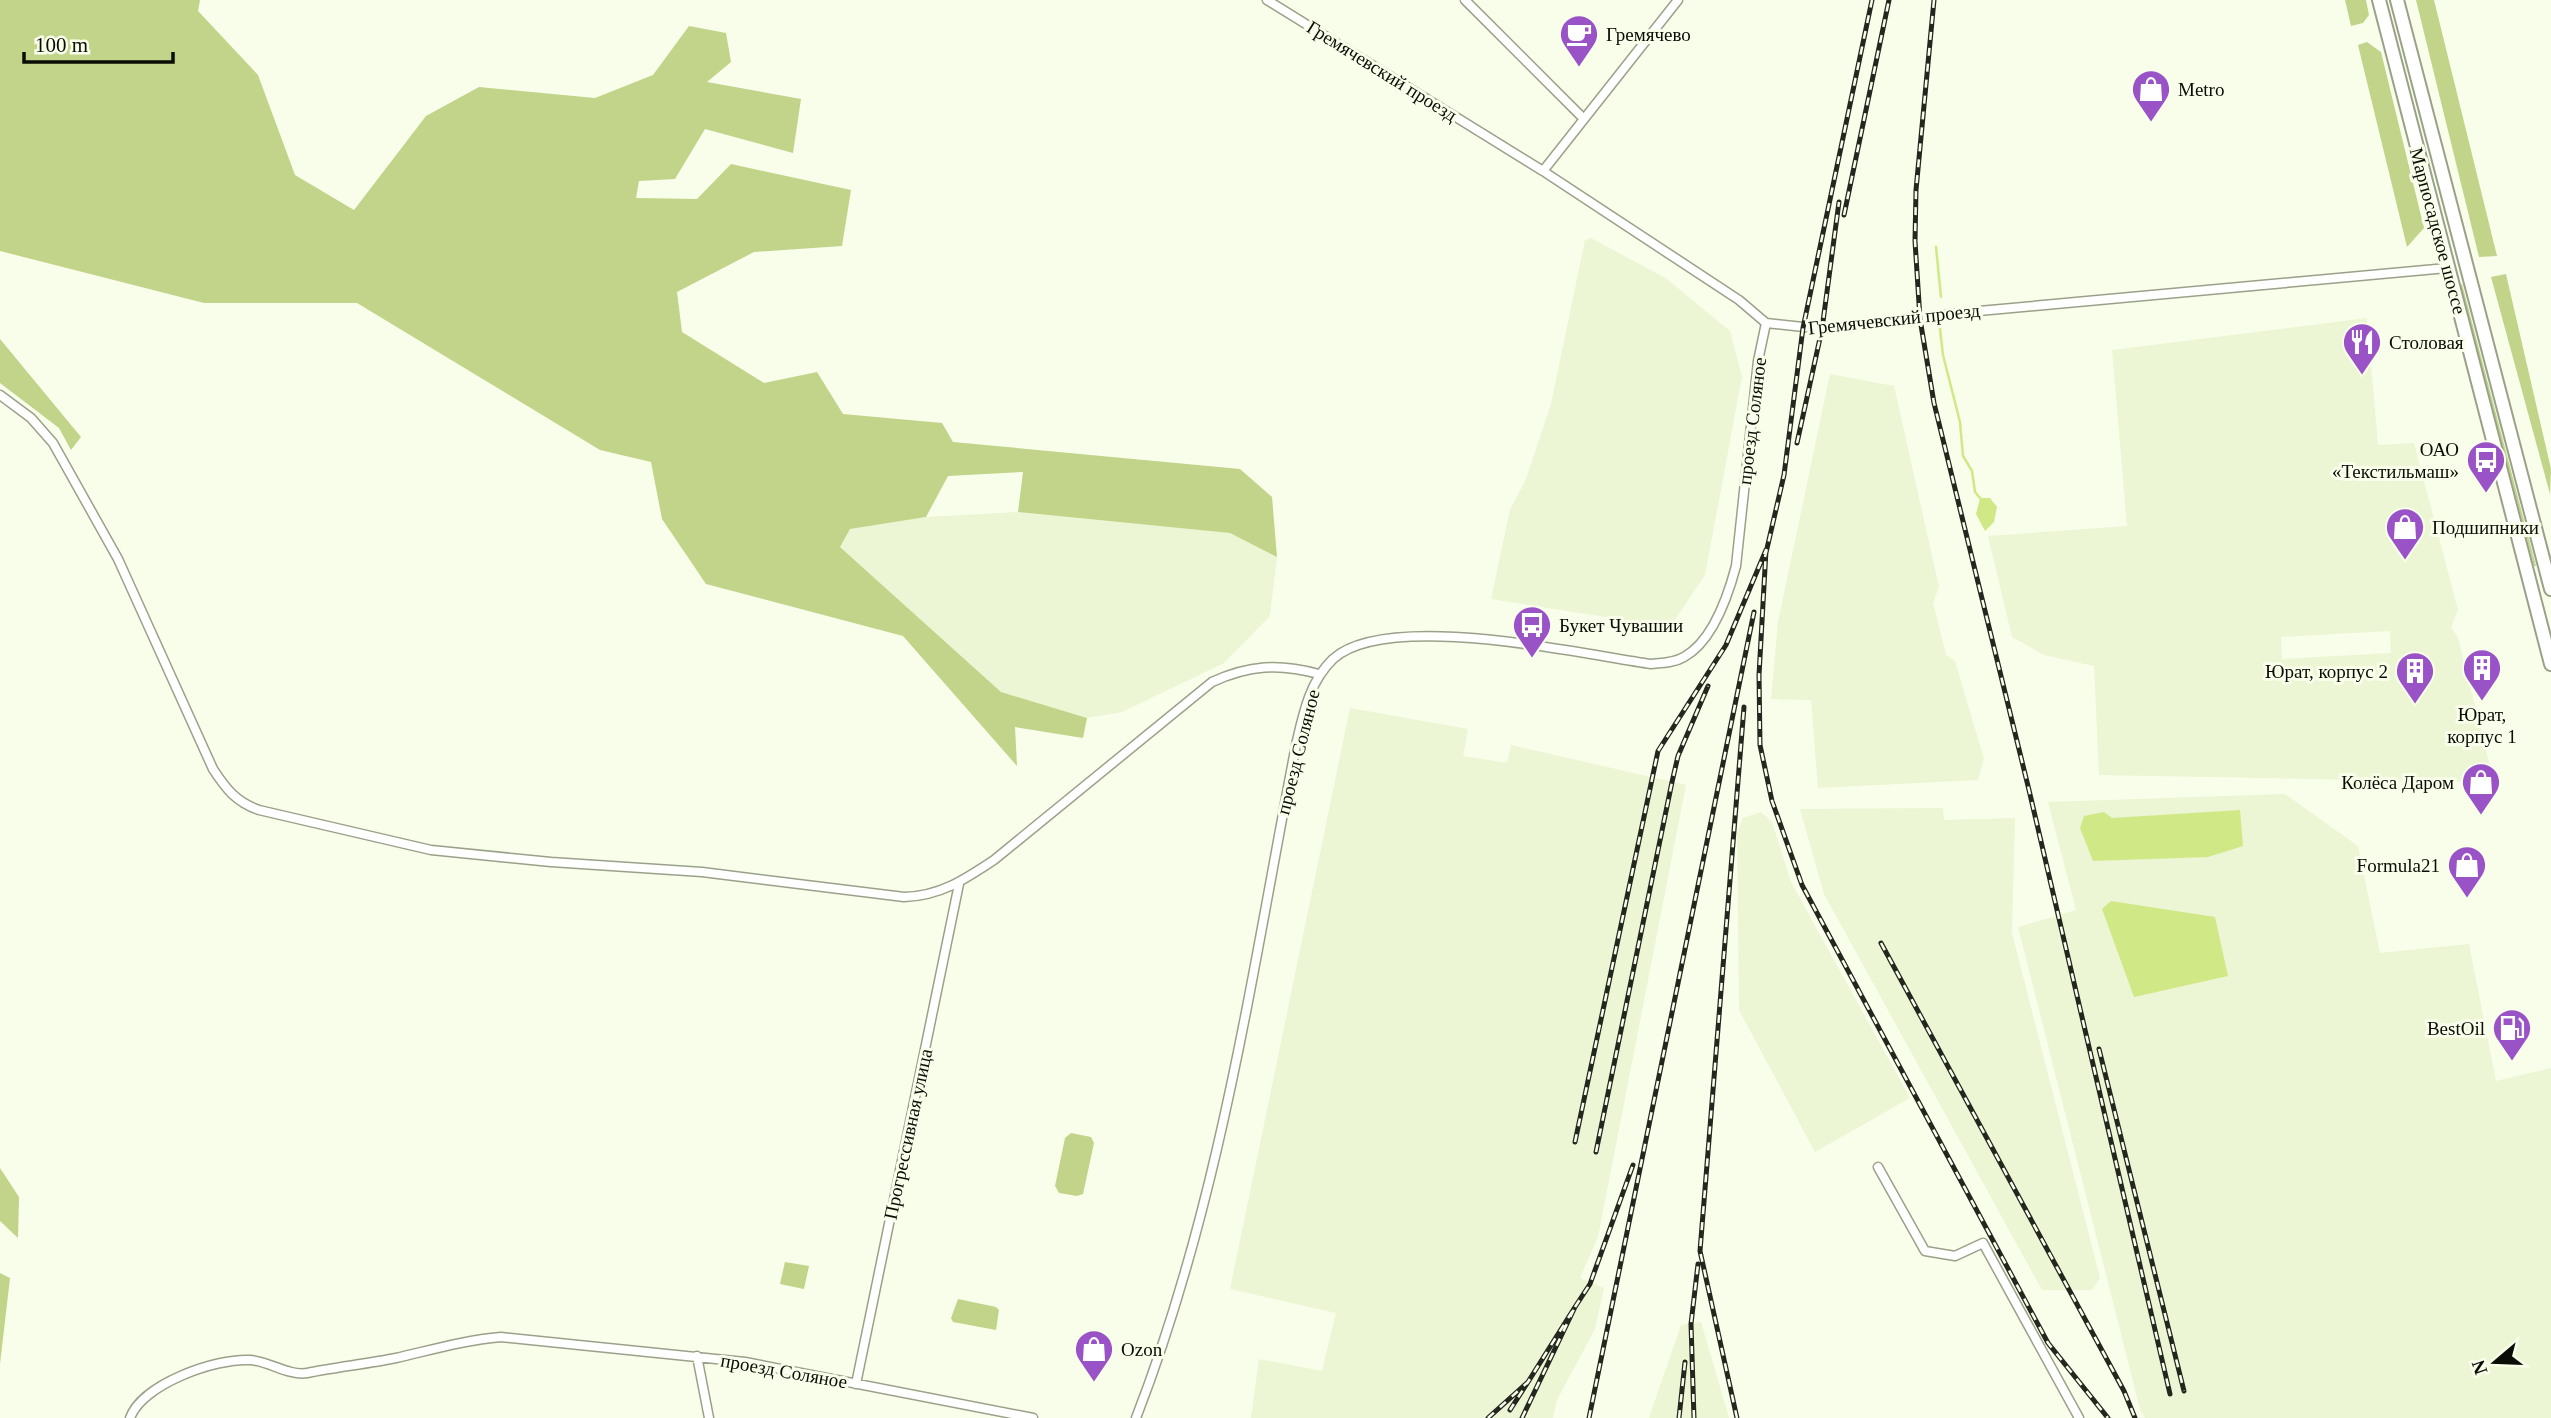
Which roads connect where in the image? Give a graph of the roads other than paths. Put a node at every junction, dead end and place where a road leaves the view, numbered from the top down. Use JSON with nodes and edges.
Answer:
{"nodes":[{"id":1,"x":1267,"y":0,"type":"edge"},
{"id":2,"x":1465,"y":0,"type":"edge"},
{"id":3,"x":1678,"y":0,"type":"edge"},
{"id":4,"x":2379,"y":0,"type":"edge"},
{"id":5,"x":2396,"y":0,"type":"edge"},
{"id":6,"x":1584,"y":119,"type":"junction"},
{"id":7,"x":1543,"y":171,"type":"junction"},
{"id":8,"x":2447,"y":268,"type":"junction"},
{"id":9,"x":2465,"y":268,"type":"junction"},
{"id":10,"x":1766,"y":323,"type":"junction"},
{"id":11,"x":0,"y":395,"type":"edge"},
{"id":12,"x":2551,"y":589,"type":"edge"},
{"id":13,"x":2551,"y":664,"type":"edge"},
{"id":14,"x":1320,"y":674,"type":"junction"},
{"id":15,"x":959,"y":884,"type":"junction"},
{"id":16,"x":1878,"y":1167,"type":"dead end"},
{"id":17,"x":696,"y":1356,"type":"junction"},
{"id":18,"x":856,"y":1384,"type":"junction"},
{"id":19,"x":131,"y":1416,"type":"edge"},
{"id":20,"x":709,"y":1418,"type":"edge"},
{"id":21,"x":1033,"y":1418,"type":"edge"},
{"id":22,"x":1136,"y":1418,"type":"edge"},
{"id":23,"x":2079,"y":1418,"type":"edge"}],
"edges":[{"from":1,"to":7,"type":"street","name":"Гремячевский проезд"},
{"from":2,"to":6,"type":"street"},
{"from":3,"to":6,"type":"street"},
{"from":4,"to":8,"type":"main road","name":"Марпосадское шоссе"},
{"from":5,"to":9,"type":"main road","name":"Марпосадское шоссе"},
{"from":6,"to":7,"type":"street"},
{"from":7,"to":10,"type":"street","name":"Гремячевский проезд"},
{"from":8,"to":9,"type":"main road"},
{"from":8,"to":10,"type":"street","name":"Гремячевский проезд"},
{"from":8,"to":13,"type":"main road","name":"Марпосадское шоссе"},
{"from":9,"to":12,"type":"main road","name":"Марпосадское шоссе"},
{"from":10,"to":14,"type":"street","name":"проезд Соляное"},
{"from":11,"to":15,"type":"street"},
{"from":14,"to":15,"type":"street"},
{"from":14,"to":22,"type":"street","name":"проезд Соляное"},
{"from":15,"to":18,"type":"street","name":"Прогрессивная улица"},
{"from":16,"to":23,"type":"street"},
{"from":17,"to":18,"type":"street","name":"проезд Соляное"},
{"from":17,"to":19,"type":"street","name":"проезд Соляное"},
{"from":17,"to":20,"type":"street"},
{"from":18,"to":21,"type":"street","name":"проезд Соляное"}]}
